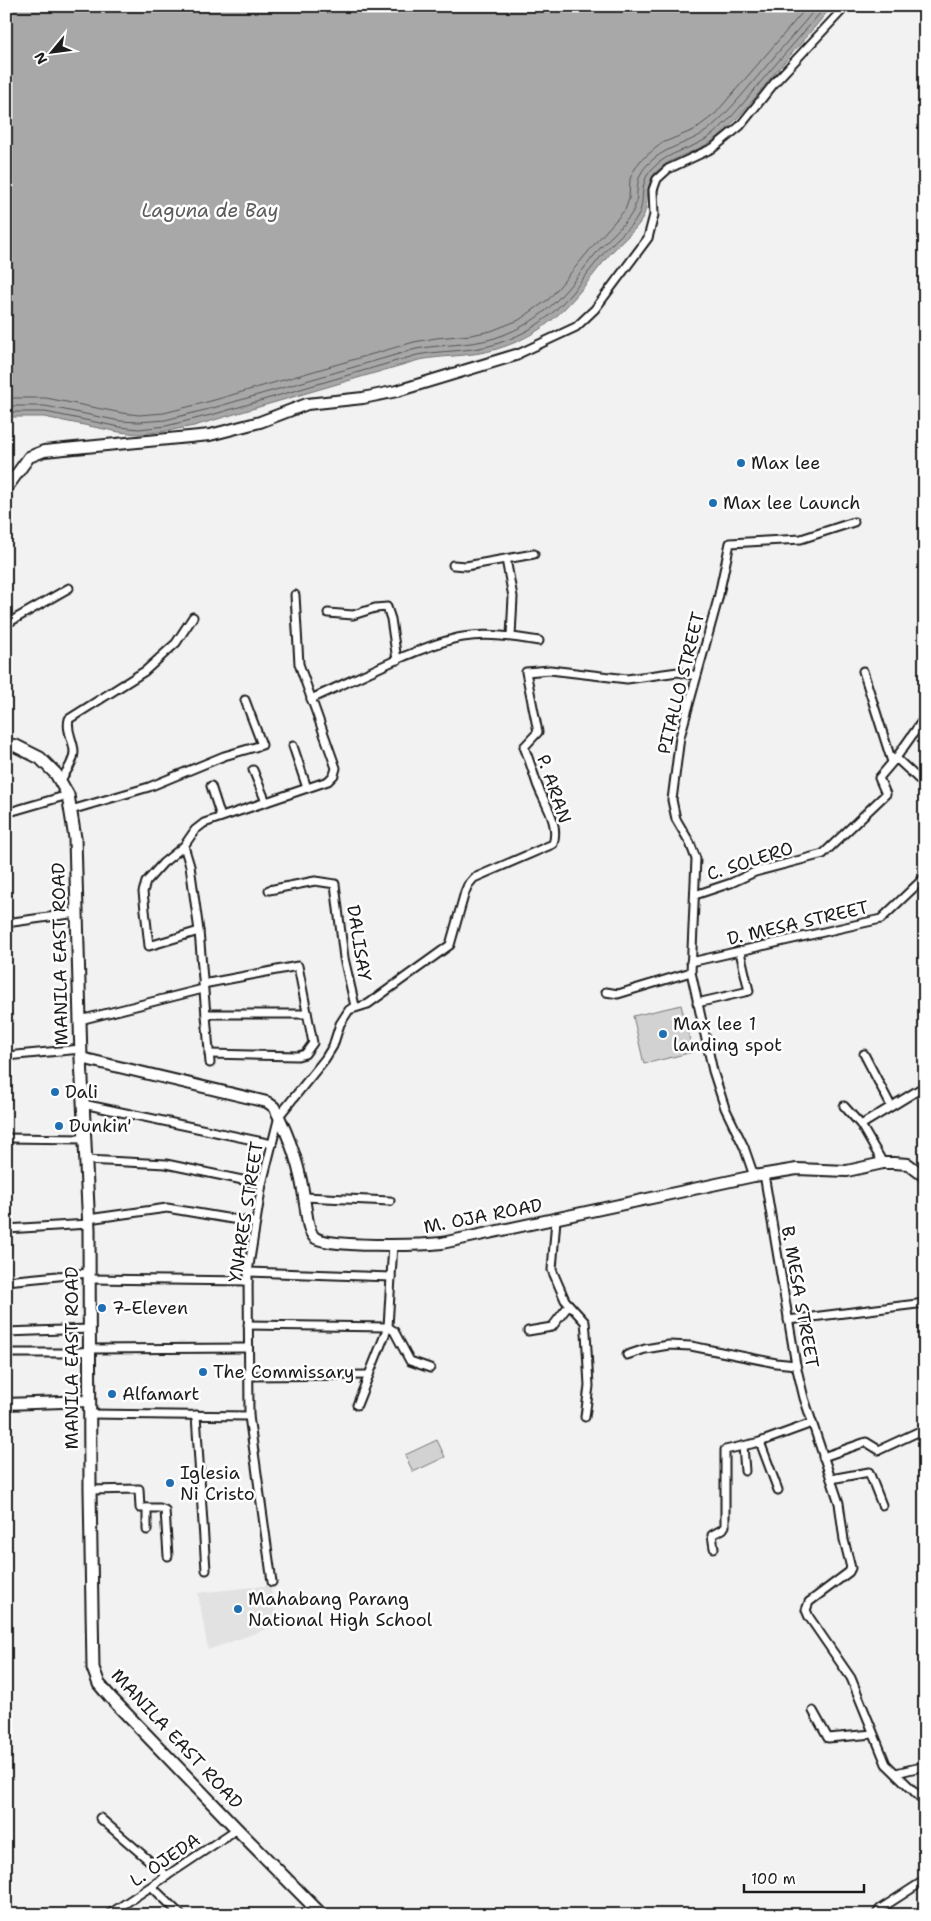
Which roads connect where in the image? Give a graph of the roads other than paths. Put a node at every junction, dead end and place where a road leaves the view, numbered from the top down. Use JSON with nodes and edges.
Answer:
{"nodes":[{"id":1,"x":846,"y":6,"type":"edge"},
{"id":2,"x":516,"y":354,"type":"joint"},
{"id":3,"x":6,"y":490,"type":"edge"},
{"id":4,"x":854,"y":522,"type":"dead end"},
{"id":5,"x":534,"y":554,"type":"dead end"},
{"id":6,"x":506,"y":558,"type":"junction"},
{"id":7,"x":453,"y":565,"type":"dead end"},
{"id":8,"x":68,"y":588,"type":"dead end"},
{"id":9,"x":295,"y":595,"type":"dead end"},
{"id":10,"x":328,"y":613,"type":"dead end"},
{"id":11,"x":193,"y":617,"type":"dead end"},
{"id":12,"x":6,"y":624,"type":"edge"},
{"id":13,"x":511,"y":636,"type":"junction"},
{"id":14,"x":539,"y":641,"type":"dead end"},
{"id":15,"x":397,"y":660,"type":"junction"},
{"id":16,"x":863,"y":671,"type":"dead end"},
{"id":17,"x":696,"y":676,"type":"junction"},
{"id":18,"x":310,"y":698,"type":"junction"},
{"id":19,"x":245,"y":700,"type":"dead end"},
{"id":20,"x":925,"y":717,"type":"edge"},
{"id":21,"x":6,"y":744,"type":"edge"},
{"id":22,"x":293,"y":746,"type":"dead end"},
{"id":23,"x":894,"y":760,"type":"junction"},
{"id":24,"x":253,"y":770,"type":"dead end"},
{"id":25,"x":60,"y":781,"type":"junction"},
{"id":26,"x":925,"y":785,"type":"edge"},
{"id":27,"x":211,"y":786,"type":"dead end"},
{"id":28,"x":308,"y":788,"type":"junction"},
{"id":29,"x":68,"y":795,"type":"junction"},
{"id":30,"x":266,"y":802,"type":"junction"},
{"id":31,"x":70,"y":810,"type":"junction"},
{"id":32,"x":6,"y":813,"type":"edge"},
{"id":33,"x":221,"y":817,"type":"junction"},
{"id":34,"x":184,"y":846,"type":"junction"},
{"id":35,"x":925,"y":877,"type":"edge"},
{"id":36,"x":269,"y":890,"type":"dead end"},
{"id":37,"x":695,"y":896,"type":"junction"},
{"id":38,"x":77,"y":913,"type":"junction"},
{"id":39,"x":6,"y":923,"type":"edge"},
{"id":40,"x":199,"y":930,"type":"junction"},
{"id":41,"x":740,"y":952,"type":"junction"},
{"id":42,"x":691,"y":962,"type":"junction"},
{"id":43,"x":691,"y":972,"type":"junction"},
{"id":44,"x":203,"y":986,"type":"junction"},
{"id":45,"x":606,"y":992,"type":"dead end"},
{"id":46,"x":697,"y":1003,"type":"junction"},
{"id":47,"x":352,"y":1008,"type":"junction"},
{"id":48,"x":206,"y":1014,"type":"junction"},
{"id":49,"x":307,"y":1014,"type":"junction"},
{"id":50,"x":80,"y":1020,"type":"junction"},
{"id":51,"x":81,"y":1054,"type":"junction"},
{"id":52,"x":209,"y":1054,"type":"junction"},
{"id":53,"x":864,"y":1054,"type":"dead end"},
{"id":54,"x":6,"y":1056,"type":"edge"},
{"id":55,"x":210,"y":1063,"type":"dead end"},
{"id":56,"x":925,"y":1086,"type":"edge"},
{"id":57,"x":83,"y":1104,"type":"junction"},
{"id":58,"x":844,"y":1106,"type":"dead end"},
{"id":59,"x":891,"y":1106,"type":"junction"},
{"id":60,"x":279,"y":1116,"type":"junction"},
{"id":61,"x":861,"y":1125,"type":"junction"},
{"id":62,"x":6,"y":1138,"type":"edge"},
{"id":63,"x":85,"y":1139,"type":"junction"},
{"id":64,"x":272,"y":1144,"type":"junction"},
{"id":65,"x":86,"y":1160,"type":"junction"},
{"id":66,"x":883,"y":1163,"type":"junction"},
{"id":67,"x":759,"y":1175,"type":"junction"},
{"id":68,"x":925,"y":1176,"type":"edge"},
{"id":69,"x":262,"y":1184,"type":"junction"},
{"id":70,"x":304,"y":1197,"type":"junction"},
{"id":71,"x":390,"y":1201,"type":"dead end"},
{"id":72,"x":556,"y":1219,"type":"junction"},
{"id":73,"x":89,"y":1222,"type":"junction"},
{"id":74,"x":256,"y":1223,"type":"junction"},
{"id":75,"x":6,"y":1229,"type":"edge"},
{"id":76,"x":393,"y":1244,"type":"junction"},
{"id":77,"x":248,"y":1272,"type":"junction"},
{"id":78,"x":89,"y":1276,"type":"junction"},
{"id":79,"x":391,"y":1277,"type":"junction"},
{"id":80,"x":6,"y":1281,"type":"edge"},
{"id":81,"x":248,"y":1281,"type":"junction"},
{"id":82,"x":925,"y":1303,"type":"edge"},
{"id":83,"x":569,"y":1305,"type":"junction"},
{"id":84,"x":788,"y":1320,"type":"junction"},
{"id":85,"x":248,"y":1325,"type":"junction"},
{"id":86,"x":388,"y":1327,"type":"junction"},
{"id":87,"x":90,"y":1328,"type":"junction"},
{"id":88,"x":528,"y":1331,"type":"dead end"},
{"id":89,"x":6,"y":1332,"type":"edge"},
{"id":90,"x":248,"y":1348,"type":"junction"},
{"id":91,"x":90,"y":1350,"type":"junction"},
{"id":92,"x":6,"y":1353,"type":"edge"},
{"id":93,"x":627,"y":1355,"type":"dead end"},
{"id":94,"x":796,"y":1365,"type":"junction"},
{"id":95,"x":430,"y":1368,"type":"dead end"},
{"id":96,"x":369,"y":1375,"type":"junction"},
{"id":97,"x":248,"y":1376,"type":"junction"},
{"id":98,"x":90,"y":1401,"type":"junction"},
{"id":99,"x":6,"y":1404,"type":"edge"},
{"id":100,"x":357,"y":1405,"type":"dead end"},
{"id":101,"x":90,"y":1414,"type":"junction"},
{"id":102,"x":196,"y":1415,"type":"junction"},
{"id":103,"x":249,"y":1416,"type":"junction"},
{"id":104,"x":586,"y":1417,"type":"dead end"},
{"id":105,"x":812,"y":1423,"type":"junction"},
{"id":106,"x":920,"y":1431,"type":"dead end"},
{"id":107,"x":760,"y":1442,"type":"junction"},
{"id":108,"x":742,"y":1446,"type":"junction"},
{"id":109,"x":823,"y":1457,"type":"junction"},
{"id":110,"x":745,"y":1471,"type":"dead end"},
{"id":111,"x":831,"y":1479,"type":"junction"},
{"id":112,"x":90,"y":1490,"type":"junction"},
{"id":113,"x":778,"y":1490,"type":"dead end"},
{"id":114,"x":882,"y":1505,"type":"dead end"},
{"id":115,"x":144,"y":1508,"type":"junction"},
{"id":116,"x":148,"y":1530,"type":"dead end"},
{"id":117,"x":714,"y":1548,"type":"dead end"},
{"id":118,"x":168,"y":1556,"type":"dead end"},
{"id":119,"x":206,"y":1570,"type":"dead end"},
{"id":120,"x":272,"y":1582,"type":"dead end"},
{"id":121,"x":813,"y":1711,"type":"dead end"},
{"id":122,"x":873,"y":1734,"type":"junction"},
{"id":123,"x":925,"y":1766,"type":"edge"},
{"id":124,"x":896,"y":1773,"type":"junction"},
{"id":125,"x":925,"y":1802,"type":"edge"},
{"id":126,"x":100,"y":1818,"type":"dead end"},
{"id":127,"x":237,"y":1829,"type":"junction"},
{"id":128,"x":168,"y":1876,"type":"junction"},
{"id":129,"x":925,"y":1880,"type":"edge"},
{"id":130,"x":152,"y":1887,"type":"junction"},
{"id":131,"x":108,"y":1915,"type":"edge"},
{"id":132,"x":181,"y":1915,"type":"edge"},
{"id":133,"x":322,"y":1915,"type":"edge"},
{"id":134,"x":876,"y":1915,"type":"edge"}],
"edges":[{"from":1,"to":2,"type":"street"},
{"from":2,"to":3,"type":"street"},
{"from":4,"to":17,"type":"street","name":"PITALLO STREET"},
{"from":5,"to":6,"type":"street"},
{"from":6,"to":7,"type":"street"},
{"from":6,"to":13,"type":"street"},
{"from":8,"to":12,"type":"street"},
{"from":9,"to":18,"type":"street"},
{"from":10,"to":15,"type":"street"},
{"from":11,"to":25,"type":"street"},
{"from":13,"to":14,"type":"street"},
{"from":13,"to":15,"type":"street"},
{"from":15,"to":18,"type":"street"},
{"from":16,"to":23,"type":"street"},
{"from":17,"to":37,"type":"street","name":"PITALLO STREET"},
{"from":17,"to":47,"type":"street","name":"P. ARAN"},
{"from":18,"to":28,"type":"street"},
{"from":19,"to":31,"type":"street"},
{"from":20,"to":23,"type":"street"},
{"from":21,"to":25,"type":"main road","name":"MANILA EAST ROAD"},
{"from":22,"to":28,"type":"street"},
{"from":23,"to":26,"type":"street"},
{"from":23,"to":37,"type":"street","name":"C. SOLERO"},
{"from":24,"to":30,"type":"street"},
{"from":25,"to":29,"type":"main road","name":"MANILA EAST ROAD"},
{"from":27,"to":33,"type":"street"},
{"from":28,"to":30,"type":"street"},
{"from":29,"to":31,"type":"main road","name":"MANILA EAST ROAD"},
{"from":29,"to":32,"type":"street"},
{"from":30,"to":33,"type":"street"},
{"from":31,"to":38,"type":"main road","name":"MANILA EAST ROAD"},
{"from":33,"to":34,"type":"street"},
{"from":34,"to":40,"type":"street"},
{"from":34,"to":40,"type":"street"},
{"from":35,"to":41,"type":"street","name":"D. MESA STREET"},
{"from":36,"to":47,"type":"street","name":"DALISAY"},
{"from":37,"to":42,"type":"street","name":"PITALLO STREET"},
{"from":38,"to":39,"type":"street"},
{"from":38,"to":50,"type":"main road","name":"MANILA EAST ROAD"},
{"from":40,"to":44,"type":"street"},
{"from":41,"to":42,"type":"street","name":"D. MESA STREET"},
{"from":41,"to":46,"type":"street"},
{"from":42,"to":43,"type":"street","name":"PITALLO STREET"},
{"from":43,"to":45,"type":"street"},
{"from":43,"to":46,"type":"street","name":"PITALLO STREET"},
{"from":44,"to":48,"type":"street"},
{"from":44,"to":49,"type":"street"},
{"from":44,"to":50,"type":"street"},
{"from":46,"to":67,"type":"street","name":"PITALLO STREET"},
{"from":47,"to":60,"type":"street"},
{"from":48,"to":49,"type":"street"},
{"from":48,"to":52,"type":"street"},
{"from":49,"to":52,"type":"street"},
{"from":50,"to":51,"type":"main road","name":"MANILA EAST ROAD"},
{"from":51,"to":54,"type":"street"},
{"from":51,"to":57,"type":"main road","name":"MANILA EAST ROAD"},
{"from":51,"to":60,"type":"street","name":"M. OJA ROAD"},
{"from":52,"to":55,"type":"street"},
{"from":53,"to":59,"type":"street"},
{"from":56,"to":59,"type":"street"},
{"from":57,"to":63,"type":"main road","name":"MANILA EAST ROAD"},
{"from":57,"to":64,"type":"street"},
{"from":58,"to":61,"type":"street"},
{"from":59,"to":61,"type":"street"},
{"from":60,"to":64,"type":"street","name":"YNARES STREET"},
{"from":60,"to":70,"type":"street","name":"M. OJA ROAD"},
{"from":61,"to":66,"type":"street"},
{"from":62,"to":63,"type":"street"},
{"from":63,"to":65,"type":"main road","name":"MANILA EAST ROAD"},
{"from":64,"to":69,"type":"street","name":"YNARES STREET"},
{"from":65,"to":69,"type":"street"},
{"from":65,"to":73,"type":"main road","name":"MANILA EAST ROAD"},
{"from":66,"to":67,"type":"street","name":"M. OJA ROAD"},
{"from":66,"to":68,"type":"street","name":"M. OJA ROAD"},
{"from":67,"to":72,"type":"street","name":"M. OJA ROAD"},
{"from":67,"to":84,"type":"street","name":"B. MESA STREET"},
{"from":69,"to":74,"type":"street","name":"YNARES STREET"},
{"from":70,"to":71,"type":"street"},
{"from":70,"to":76,"type":"street","name":"M. OJA ROAD"},
{"from":72,"to":76,"type":"street","name":"M. OJA ROAD"},
{"from":72,"to":83,"type":"street"},
{"from":73,"to":74,"type":"street"},
{"from":73,"to":75,"type":"street"},
{"from":73,"to":78,"type":"main road","name":"MANILA EAST ROAD"},
{"from":74,"to":77,"type":"street","name":"YNARES STREET"},
{"from":76,"to":79,"type":"street"},
{"from":77,"to":79,"type":"street"},
{"from":77,"to":81,"type":"street","name":"YNARES STREET"},
{"from":78,"to":80,"type":"street"},
{"from":78,"to":81,"type":"street"},
{"from":78,"to":87,"type":"main road","name":"MANILA EAST ROAD"},
{"from":79,"to":86,"type":"street"},
{"from":81,"to":85,"type":"street","name":"YNARES STREET"},
{"from":82,"to":84,"type":"street"},
{"from":83,"to":88,"type":"street"},
{"from":83,"to":104,"type":"street"},
{"from":84,"to":94,"type":"street","name":"B. MESA STREET"},
{"from":85,"to":86,"type":"street"},
{"from":85,"to":90,"type":"street","name":"YNARES STREET"},
{"from":86,"to":95,"type":"street"},
{"from":86,"to":96,"type":"street"},
{"from":87,"to":89,"type":"street"},
{"from":87,"to":91,"type":"main road","name":"MANILA EAST ROAD"},
{"from":90,"to":91,"type":"street"},
{"from":90,"to":97,"type":"street","name":"YNARES STREET"},
{"from":91,"to":92,"type":"street"},
{"from":91,"to":98,"type":"main road","name":"MANILA EAST ROAD"},
{"from":93,"to":94,"type":"street"},
{"from":94,"to":105,"type":"street","name":"B. MESA STREET"},
{"from":96,"to":97,"type":"street"},
{"from":96,"to":100,"type":"street"},
{"from":97,"to":103,"type":"street","name":"YNARES STREET"},
{"from":98,"to":99,"type":"street"},
{"from":98,"to":101,"type":"main road","name":"MANILA EAST ROAD"},
{"from":101,"to":102,"type":"street"},
{"from":101,"to":112,"type":"main road","name":"MANILA EAST ROAD"},
{"from":102,"to":103,"type":"street"},
{"from":102,"to":119,"type":"street"},
{"from":103,"to":120,"type":"street","name":"YNARES STREET"},
{"from":105,"to":107,"type":"street"},
{"from":105,"to":109,"type":"street","name":"B. MESA STREET"},
{"from":106,"to":109,"type":"street"},
{"from":107,"to":108,"type":"street"},
{"from":107,"to":113,"type":"street"},
{"from":108,"to":110,"type":"street"},
{"from":108,"to":117,"type":"street"},
{"from":109,"to":111,"type":"street","name":"B. MESA STREET"},
{"from":111,"to":114,"type":"street"},
{"from":111,"to":122,"type":"street","name":"B. MESA STREET"},
{"from":112,"to":115,"type":"street"},
{"from":112,"to":127,"type":"main road","name":"MANILA EAST ROAD"},
{"from":115,"to":116,"type":"street"},
{"from":115,"to":118,"type":"street"},
{"from":121,"to":122,"type":"street"},
{"from":122,"to":124,"type":"street"},
{"from":123,"to":124,"type":"street"},
{"from":124,"to":125,"type":"street"},
{"from":126,"to":128,"type":"street"},
{"from":127,"to":128,"type":"street","name":"L. OJEDA"},
{"from":127,"to":133,"type":"main road","name":"MANILA EAST ROAD"},
{"from":128,"to":130,"type":"street","name":"L. OJEDA"},
{"from":129,"to":134,"type":"street"},
{"from":130,"to":131,"type":"street","name":"L. OJEDA"},
{"from":130,"to":132,"type":"street"}]}
